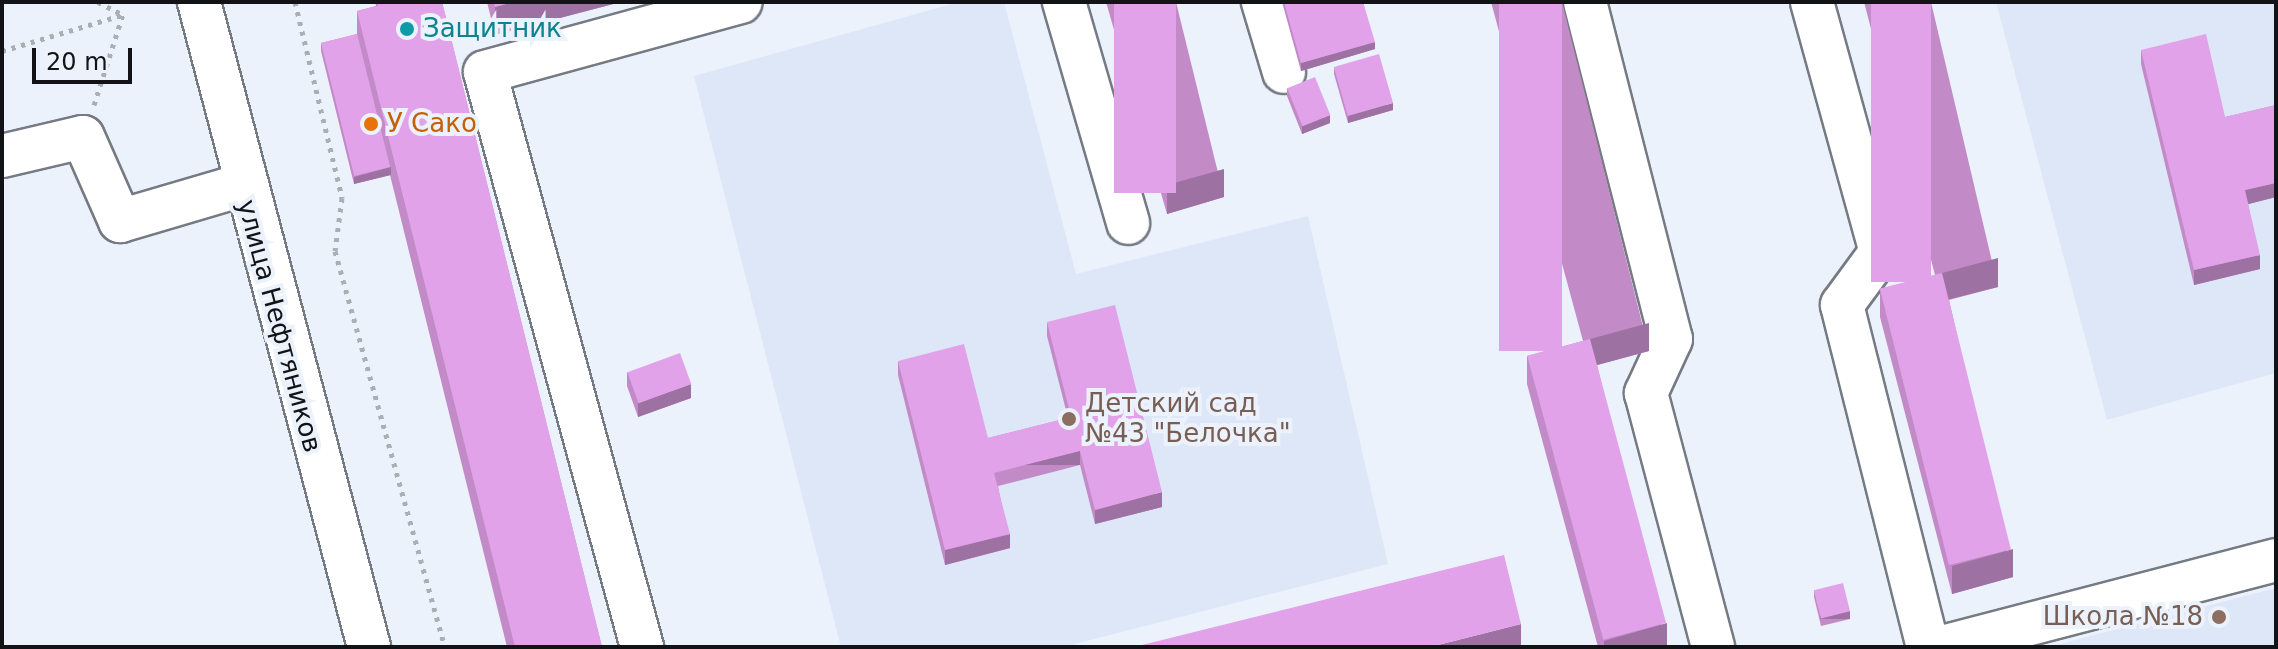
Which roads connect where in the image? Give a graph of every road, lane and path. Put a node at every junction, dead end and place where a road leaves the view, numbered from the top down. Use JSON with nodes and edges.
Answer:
{"nodes":[{"id":1,"x":98,"y":2,"type":"edge"},
{"id":2,"x":199,"y":2,"type":"edge"},
{"id":3,"x":295,"y":2,"type":"edge"},
{"id":4,"x":741,"y":2,"type":"edge"},
{"id":5,"x":1064,"y":2,"type":"edge"},
{"id":6,"x":1263,"y":2,"type":"edge"},
{"id":7,"x":1585,"y":2,"type":"edge"},
{"id":8,"x":1812,"y":2,"type":"edge"},
{"id":9,"x":123,"y":14,"type":"junction"},
{"id":10,"x":2,"y":51,"type":"edge"},
{"id":11,"x":1284,"y":72,"type":"dead end"},
{"id":12,"x":83,"y":137,"type":"junction"},
{"id":13,"x":2,"y":156,"type":"edge"},
{"id":14,"x":242,"y":185,"type":"junction"},
{"id":15,"x":1128,"y":223,"type":"dead end"},
{"id":16,"x":2276,"y":560,"type":"edge"},
{"id":17,"x":369,"y":647,"type":"edge"},
{"id":18,"x":445,"y":647,"type":"edge"},
{"id":19,"x":642,"y":647,"type":"edge"},
{"id":20,"x":1713,"y":647,"type":"edge"},
{"id":21,"x":1928,"y":647,"type":"edge"},
{"id":22,"x":1942,"y":647,"type":"edge"}],
"edges":[{"from":1,"to":9,"type":"path"},
{"from":2,"to":14,"type":"street","name":"улица Нефтяников"},
{"from":3,"to":18,"type":"path"},
{"from":4,"to":19,"type":"street"},
{"from":5,"to":15,"type":"street"},
{"from":6,"to":11,"type":"street"},
{"from":7,"to":20,"type":"street"},
{"from":8,"to":21,"type":"street"},
{"from":9,"to":10,"type":"path"},
{"from":9,"to":12,"type":"path"},
{"from":12,"to":13,"type":"street"},
{"from":12,"to":14,"type":"street"},
{"from":14,"to":17,"type":"street","name":"улица Нефтяников"},
{"from":16,"to":22,"type":"street"}]}
